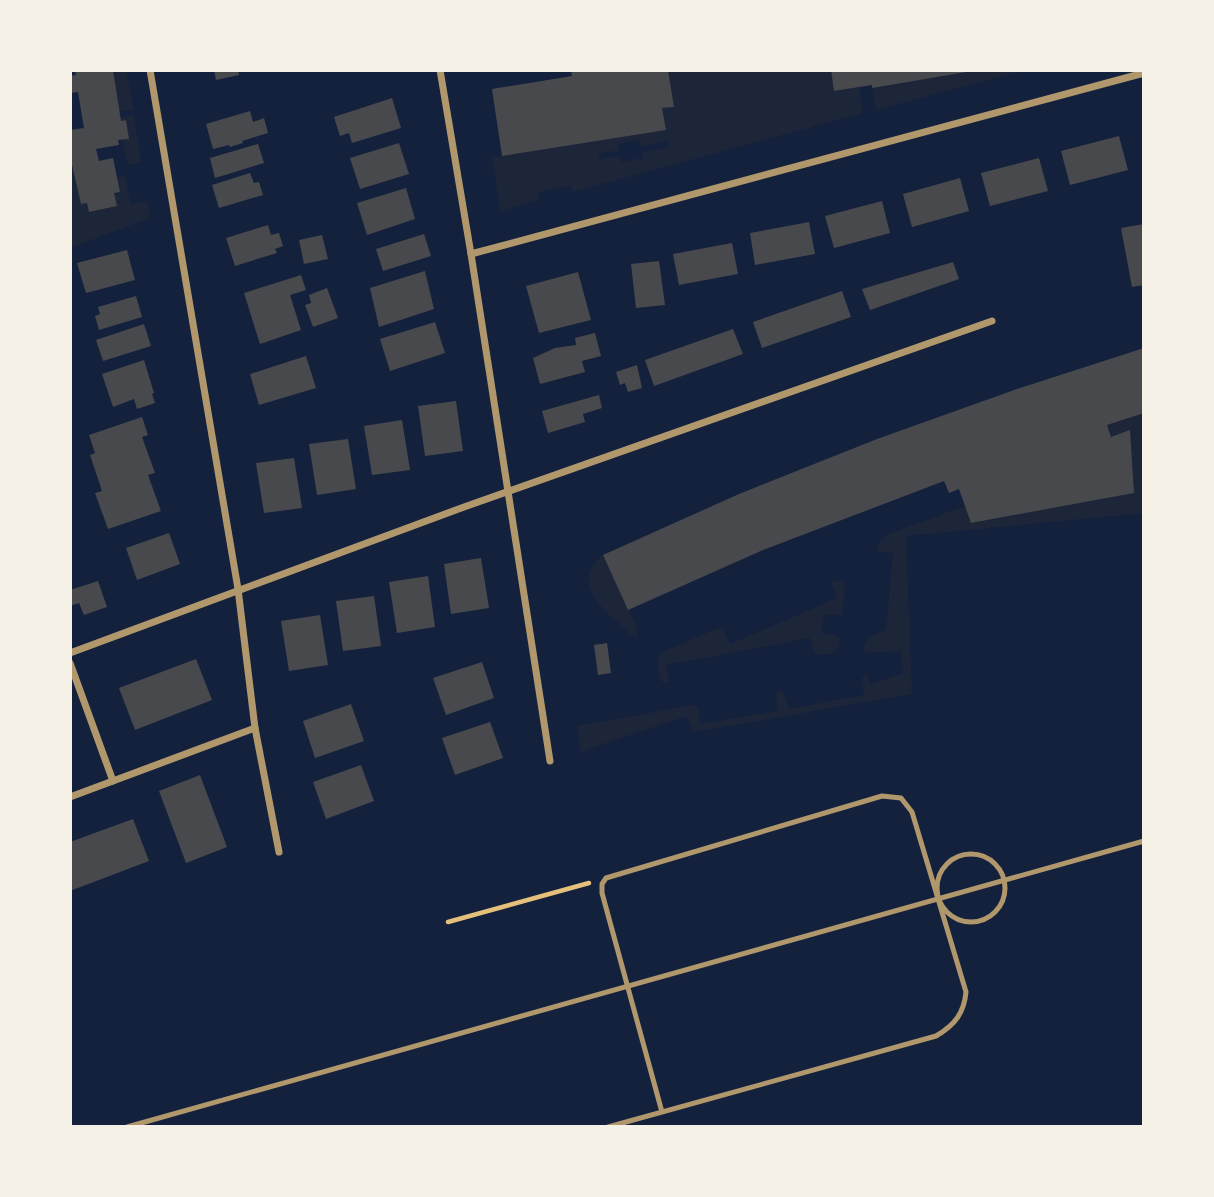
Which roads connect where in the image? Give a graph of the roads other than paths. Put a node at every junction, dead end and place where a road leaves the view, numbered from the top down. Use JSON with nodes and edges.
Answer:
{"nodes":[{"id":1,"x":150,"y":70,"type":"edge"},
{"id":2,"x":440,"y":70,"type":"edge"},
{"id":3,"x":1144,"y":73,"type":"edge"},
{"id":4,"x":471,"y":254,"type":"junction"},
{"id":5,"x":992,"y":321,"type":"dead end"},
{"id":6,"x":508,"y":492,"type":"junction"},
{"id":7,"x":238,"y":589,"type":"junction"},
{"id":8,"x":70,"y":653,"type":"edge"},
{"id":9,"x":70,"y":663,"type":"edge"},
{"id":10,"x":255,"y":728,"type":"junction"},
{"id":11,"x":550,"y":761,"type":"dead end"},
{"id":12,"x":113,"y":781,"type":"junction"},
{"id":13,"x":70,"y":797,"type":"edge"},
{"id":14,"x":1144,"y":841,"type":"edge"},
{"id":15,"x":279,"y":852,"type":"dead end"},
{"id":16,"x":1004,"y":878,"type":"junction"},
{"id":17,"x":938,"y":897,"type":"junction"},
{"id":18,"x":627,"y":985,"type":"junction"},
{"id":19,"x":662,"y":1112,"type":"junction"},
{"id":20,"x":127,"y":1127,"type":"edge"},
{"id":21,"x":608,"y":1127,"type":"edge"}],
"edges":[{"from":1,"to":7,"type":"street"},
{"from":2,"to":4,"type":"street"},
{"from":3,"to":4,"type":"street"},
{"from":4,"to":6,"type":"street"},
{"from":5,"to":6,"type":"street"},
{"from":6,"to":7,"type":"street"},
{"from":6,"to":11,"type":"street"},
{"from":7,"to":8,"type":"street"},
{"from":7,"to":10,"type":"street"},
{"from":9,"to":12,"type":"street"},
{"from":10,"to":12,"type":"street"},
{"from":10,"to":15,"type":"street"},
{"from":12,"to":13,"type":"street"},
{"from":14,"to":16,"type":"lane"},
{"from":16,"to":17,"type":"lane"},
{"from":16,"to":17,"type":"lane"},
{"from":16,"to":17,"type":"lane"},
{"from":17,"to":18,"type":"lane"},
{"from":17,"to":18,"type":"lane"},
{"from":17,"to":19,"type":"lane"},
{"from":18,"to":19,"type":"lane"},
{"from":18,"to":20,"type":"lane"},
{"from":19,"to":21,"type":"lane"}]}
